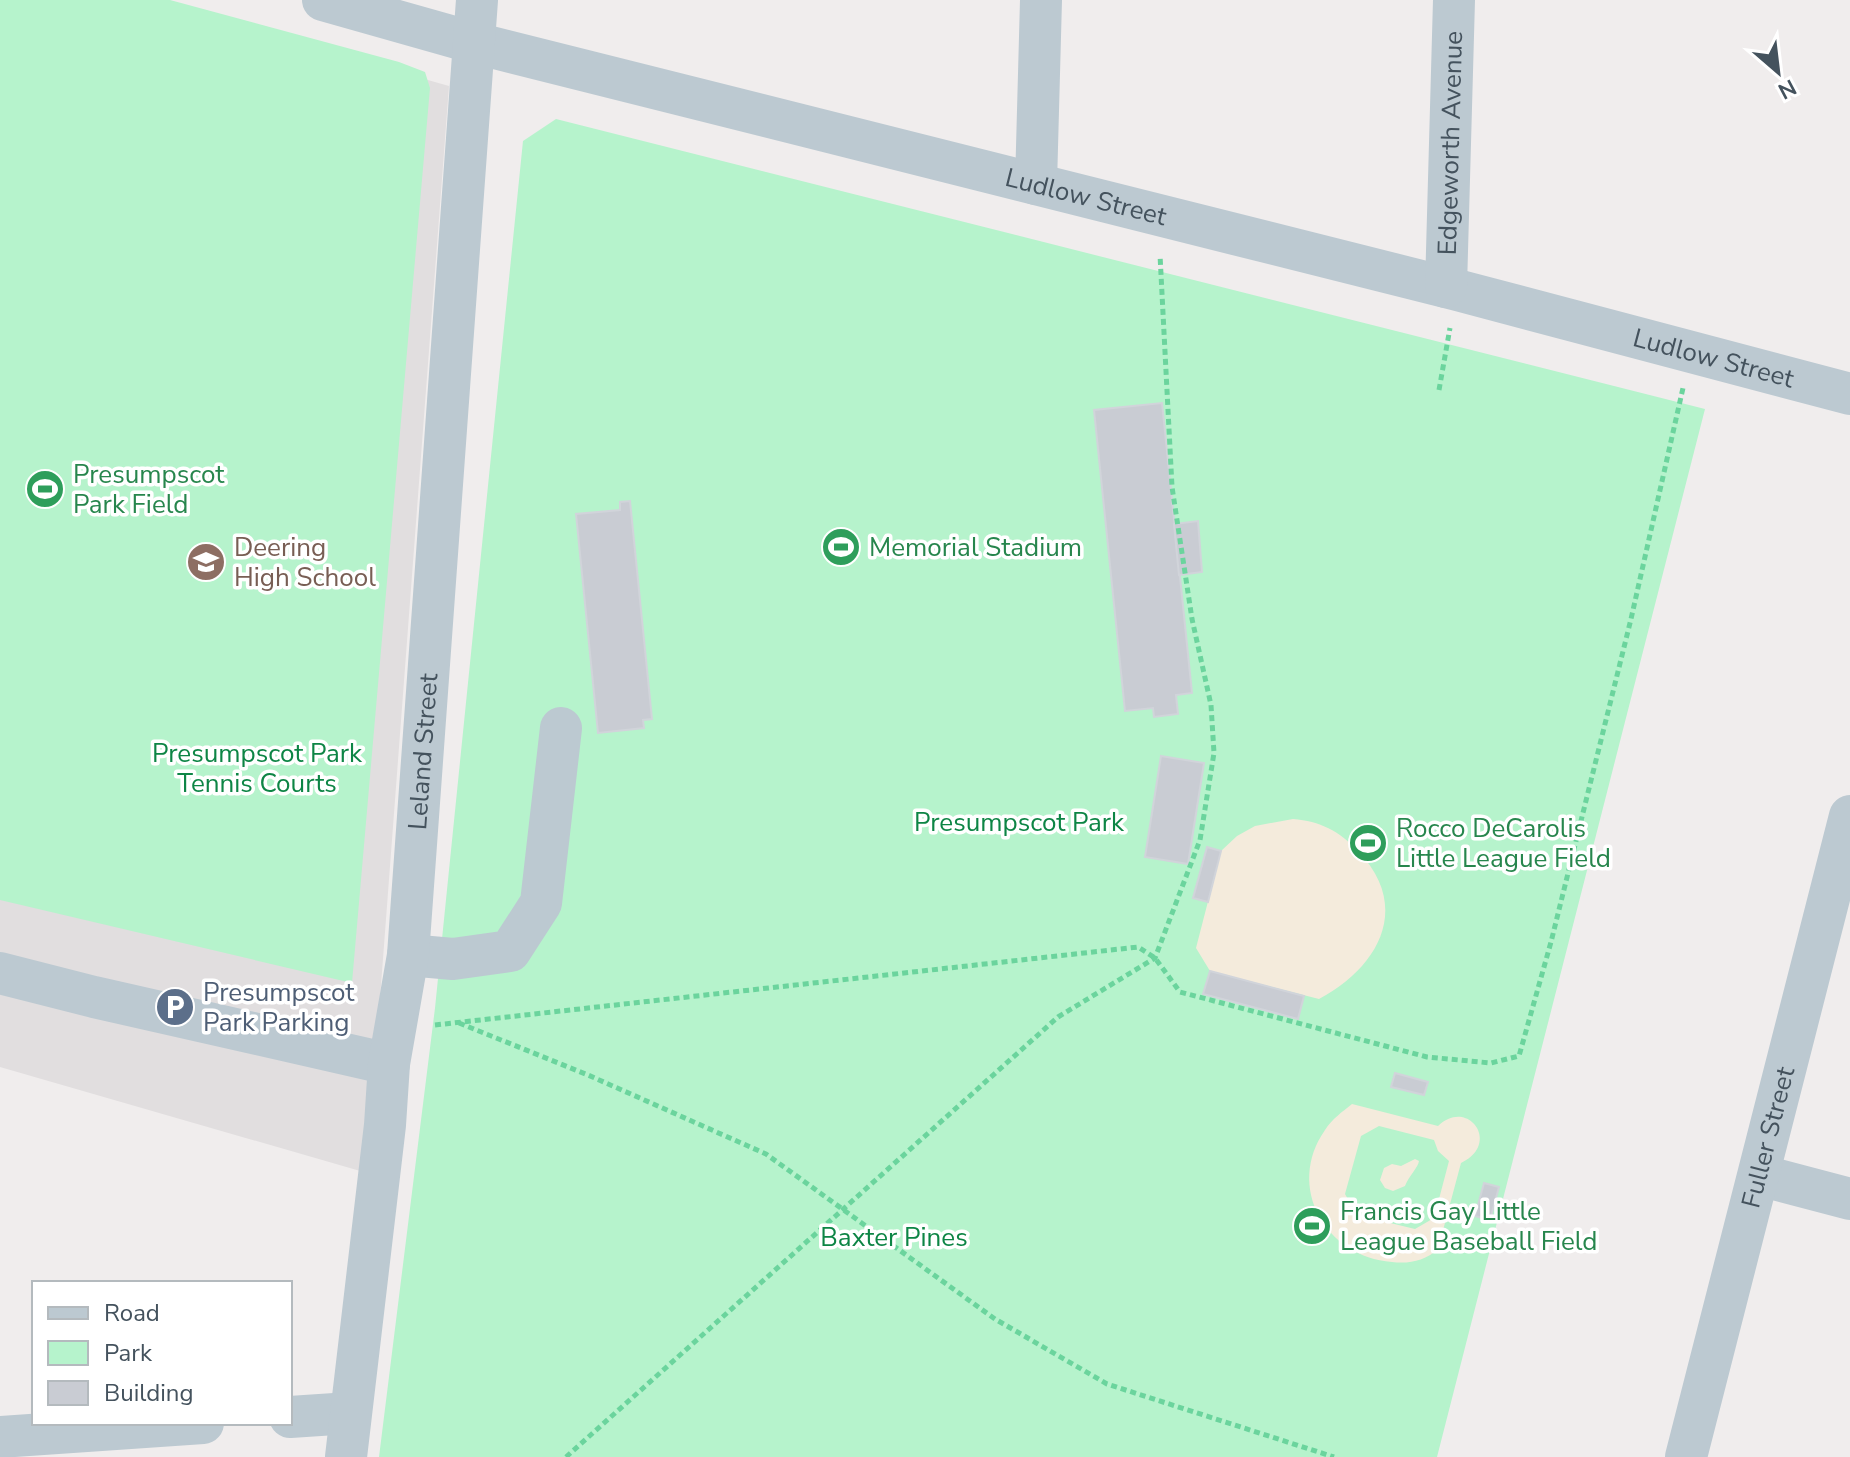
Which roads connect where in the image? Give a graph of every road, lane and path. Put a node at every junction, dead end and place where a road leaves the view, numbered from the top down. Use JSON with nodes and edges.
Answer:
{"nodes":[{"id":1,"x":323,"y":0,"type":"edge"},
{"id":2,"x":477,"y":0,"type":"edge"},
{"id":3,"x":1041,"y":0,"type":"edge"},
{"id":4,"x":1454,"y":0,"type":"edge"},
{"id":5,"x":475,"y":43,"type":"junction"},
{"id":6,"x":1036,"y":184,"type":"junction"},
{"id":7,"x":1158,"y":214,"type":"junction"},
{"id":8,"x":1452,"y":288,"type":"junction"},
{"id":9,"x":1690,"y":352,"type":"junction"},
{"id":10,"x":1439,"y":390,"type":"dead end"},
{"id":11,"x":1850,"y":394,"type":"edge"},
{"id":12,"x":561,"y":728,"type":"dead end"},
{"id":13,"x":1850,"y":816,"type":"edge"},
{"id":14,"x":408,"y":955,"type":"junction"},
{"id":15,"x":1155,"y":958,"type":"junction"},
{"id":16,"x":0,"y":973,"type":"edge"},
{"id":17,"x":458,"y":1022,"type":"junction"},
{"id":18,"x":392,"y":1047,"type":"junction"},
{"id":19,"x":1759,"y":1175,"type":"junction"},
{"id":20,"x":1850,"y":1199,"type":"edge"},
{"id":21,"x":843,"y":1209,"type":"junction"},
{"id":22,"x":350,"y":1413,"type":"junction"},
{"id":23,"x":292,"y":1417,"type":"edge"},
{"id":24,"x":174,"y":1425,"type":"edge"},
{"id":25,"x":0,"y":1437,"type":"edge"},
{"id":26,"x":346,"y":1457,"type":"edge"},
{"id":27,"x":566,"y":1457,"type":"edge"},
{"id":28,"x":1334,"y":1457,"type":"edge"},
{"id":29,"x":1686,"y":1457,"type":"edge"}],
"edges":[{"from":1,"to":5,"type":"street","name":"Ludlow Street"},
{"from":2,"to":5,"type":"street","name":"Leland Street"},
{"from":3,"to":6,"type":"street"},
{"from":4,"to":8,"type":"street","name":"Edgeworth Avenue"},
{"from":5,"to":6,"type":"street","name":"Ludlow Street"},
{"from":5,"to":14,"type":"street","name":"Leland Street"},
{"from":6,"to":7,"type":"street","name":"Ludlow Street"},
{"from":7,"to":8,"type":"street","name":"Ludlow Street"},
{"from":7,"to":15,"type":"path"},
{"from":8,"to":9,"type":"street","name":"Ludlow Street"},
{"from":8,"to":10,"type":"path"},
{"from":9,"to":11,"type":"street","name":"Ludlow Street"},
{"from":9,"to":15,"type":"path"},
{"from":12,"to":14,"type":"street"},
{"from":13,"to":19,"type":"street","name":"Fuller Street"},
{"from":14,"to":18,"type":"street","name":"Leland Street"},
{"from":15,"to":17,"type":"path"},
{"from":15,"to":21,"type":"path"},
{"from":16,"to":18,"type":"street"},
{"from":17,"to":18,"type":"path"},
{"from":17,"to":21,"type":"path"},
{"from":18,"to":22,"type":"street","name":"Leland Street"},
{"from":19,"to":20,"type":"street"},
{"from":19,"to":29,"type":"street","name":"Fuller Street"},
{"from":21,"to":27,"type":"path"},
{"from":21,"to":28,"type":"path"},
{"from":22,"to":23,"type":"street"},
{"from":22,"to":26,"type":"street","name":"Leland Street"},
{"from":24,"to":25,"type":"street"}]}
